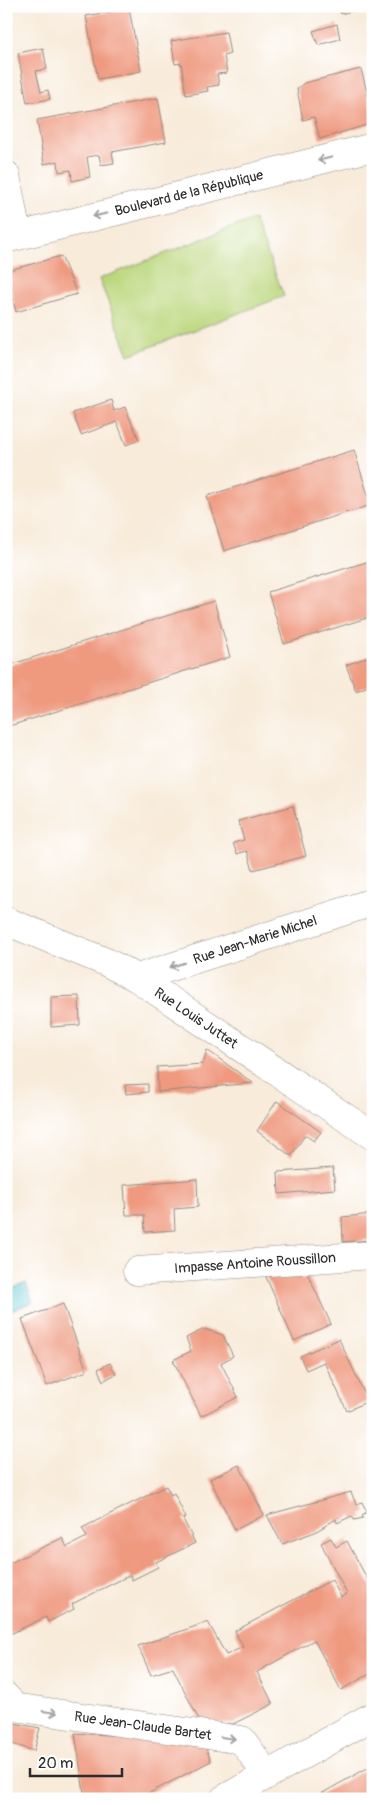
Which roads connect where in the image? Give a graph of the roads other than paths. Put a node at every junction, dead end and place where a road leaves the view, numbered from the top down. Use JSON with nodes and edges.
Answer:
{"nodes":[{"id":1,"x":373,"y":147,"type":"edge"},
{"id":2,"x":6,"y":175,"type":"edge"},
{"id":3,"x":12,"y":238,"type":"edge"},
{"id":4,"x":373,"y":902,"type":"edge"},
{"id":5,"x":6,"y":921,"type":"edge"},
{"id":6,"x":137,"y":978,"type":"junction"},
{"id":7,"x":373,"y":1136,"type":"edge"},
{"id":8,"x":373,"y":1255,"type":"edge"},
{"id":9,"x":137,"y":1271,"type":"dead end"},
{"id":10,"x":6,"y":1697,"type":"edge"},
{"id":11,"x":373,"y":1716,"type":"edge"},
{"id":12,"x":267,"y":1775,"type":"junction"},
{"id":13,"x":224,"y":1799,"type":"edge"}],
"edges":[{"from":1,"to":3,"type":"street","name":"Boulevard de la République","one_way":true},
{"from":2,"to":3,"type":"street"},
{"from":4,"to":6,"type":"street","name":"Rue Jean-Marie Michel","one_way":true},
{"from":5,"to":6,"type":"street","name":"Rue Louis Juttet"},
{"from":6,"to":7,"type":"street","name":"Rue Louis Juttet"},
{"from":8,"to":9,"type":"street","name":"Impasse Antoine Roussillon"},
{"from":10,"to":12,"type":"street","name":"Rue Jean-Claude Bartet","one_way":true},
{"from":11,"to":12,"type":"street"},
{"from":12,"to":13,"type":"street"}]}
